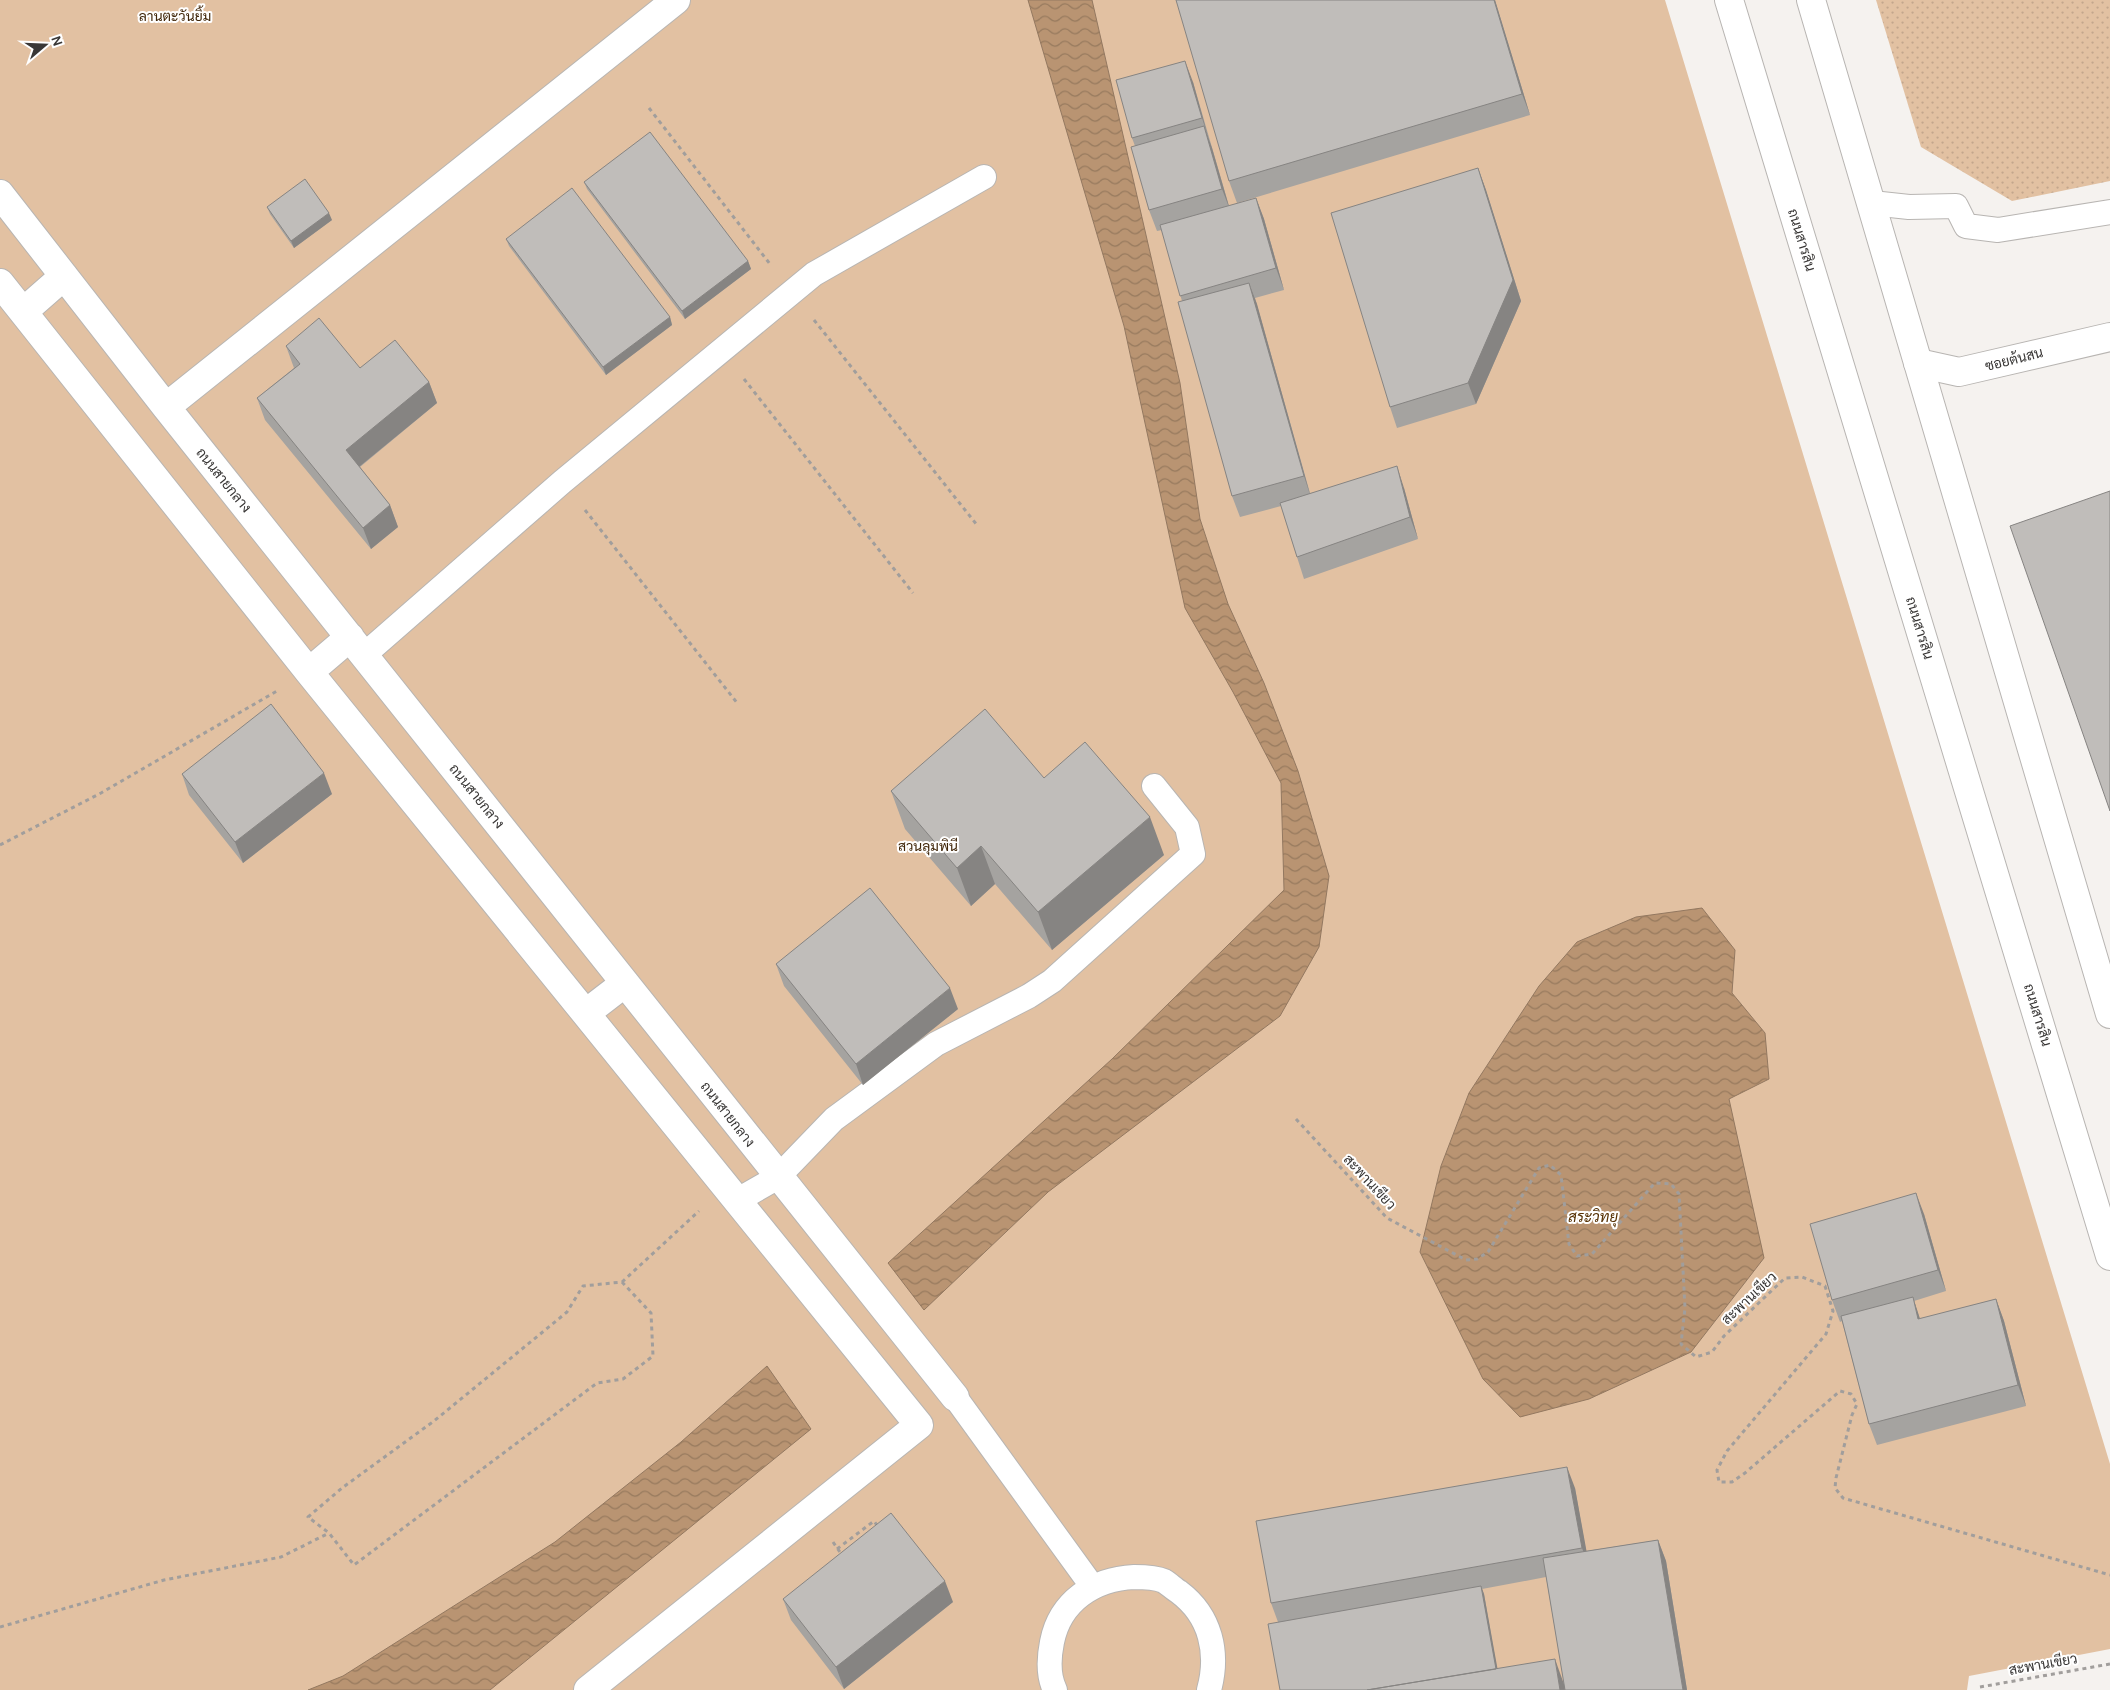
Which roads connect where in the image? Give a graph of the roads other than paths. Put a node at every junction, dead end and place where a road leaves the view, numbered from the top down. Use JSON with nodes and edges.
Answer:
{"nodes":[{"id":1,"x":676,"y":0,"type":"edge"},
{"id":2,"x":1729,"y":0,"type":"edge"},
{"id":3,"x":1811,"y":0,"type":"edge"},
{"id":4,"x":984,"y":176,"type":"dead end"},
{"id":5,"x":0,"y":194,"type":"edge"},
{"id":6,"x":1872,"y":203,"type":"junction"},
{"id":7,"x":2110,"y":212,"type":"edge"},
{"id":8,"x":64,"y":276,"type":"junction"},
{"id":9,"x":0,"y":283,"type":"edge"},
{"id":10,"x":23,"y":312,"type":"junction"},
{"id":11,"x":2110,"y":337,"type":"edge"},
{"id":12,"x":1918,"y":363,"type":"junction"},
{"id":13,"x":166,"y":407,"type":"junction"},
{"id":14,"x":357,"y":646,"type":"junction"},
{"id":15,"x":309,"y":672,"type":"junction"},
{"id":16,"x":1154,"y":786,"type":"dead end"},
{"id":17,"x":625,"y":983,"type":"junction"},
{"id":18,"x":586,"y":1013,"type":"junction"},
{"id":19,"x":2110,"y":1014,"type":"edge"},
{"id":20,"x":778,"y":1177,"type":"junction"},
{"id":21,"x":732,"y":1193,"type":"junction"},
{"id":22,"x":2110,"y":1256,"type":"edge"},
{"id":23,"x":955,"y":1397,"type":"joint"},
{"id":24,"x":1092,"y":1586,"type":"junction"},
{"id":25,"x":588,"y":1690,"type":"edge"},
{"id":26,"x":1055,"y":1690,"type":"edge"},
{"id":27,"x":1209,"y":1690,"type":"edge"}],
"edges":[{"from":1,"to":13,"type":"street"},
{"from":2,"to":22,"type":"street","name":"ถนนสารสิน"},
{"from":3,"to":6,"type":"street"},
{"from":4,"to":14,"type":"lane"},
{"from":5,"to":8,"type":"street","name":"ถนนสายกลาง"},
{"from":6,"to":7,"type":"lane"},
{"from":6,"to":12,"type":"street"},
{"from":8,"to":10,"type":"street"},
{"from":8,"to":13,"type":"street","name":"ถนนสายกลาง"},
{"from":9,"to":10,"type":"street"},
{"from":10,"to":15,"type":"street"},
{"from":11,"to":12,"type":"street","name":"ซอยต้นสน"},
{"from":12,"to":19,"type":"street"},
{"from":13,"to":14,"type":"street","name":"ถนนสายกลาง"},
{"from":14,"to":15,"type":"street"},
{"from":14,"to":17,"type":"street","name":"ถนนสายกลาง"},
{"from":15,"to":18,"type":"street"},
{"from":16,"to":20,"type":"lane"},
{"from":17,"to":18,"type":"street"},
{"from":17,"to":20,"type":"street","name":"ถนนสายกลาง"},
{"from":18,"to":21,"type":"street"},
{"from":20,"to":21,"type":"lane"},
{"from":20,"to":23,"type":"street","name":"ถนนสายกลาง"},
{"from":21,"to":25,"type":"street"},
{"from":23,"to":24,"type":"lane"},
{"from":24,"to":26,"type":"lane"},
{"from":24,"to":27,"type":"lane"}]}
